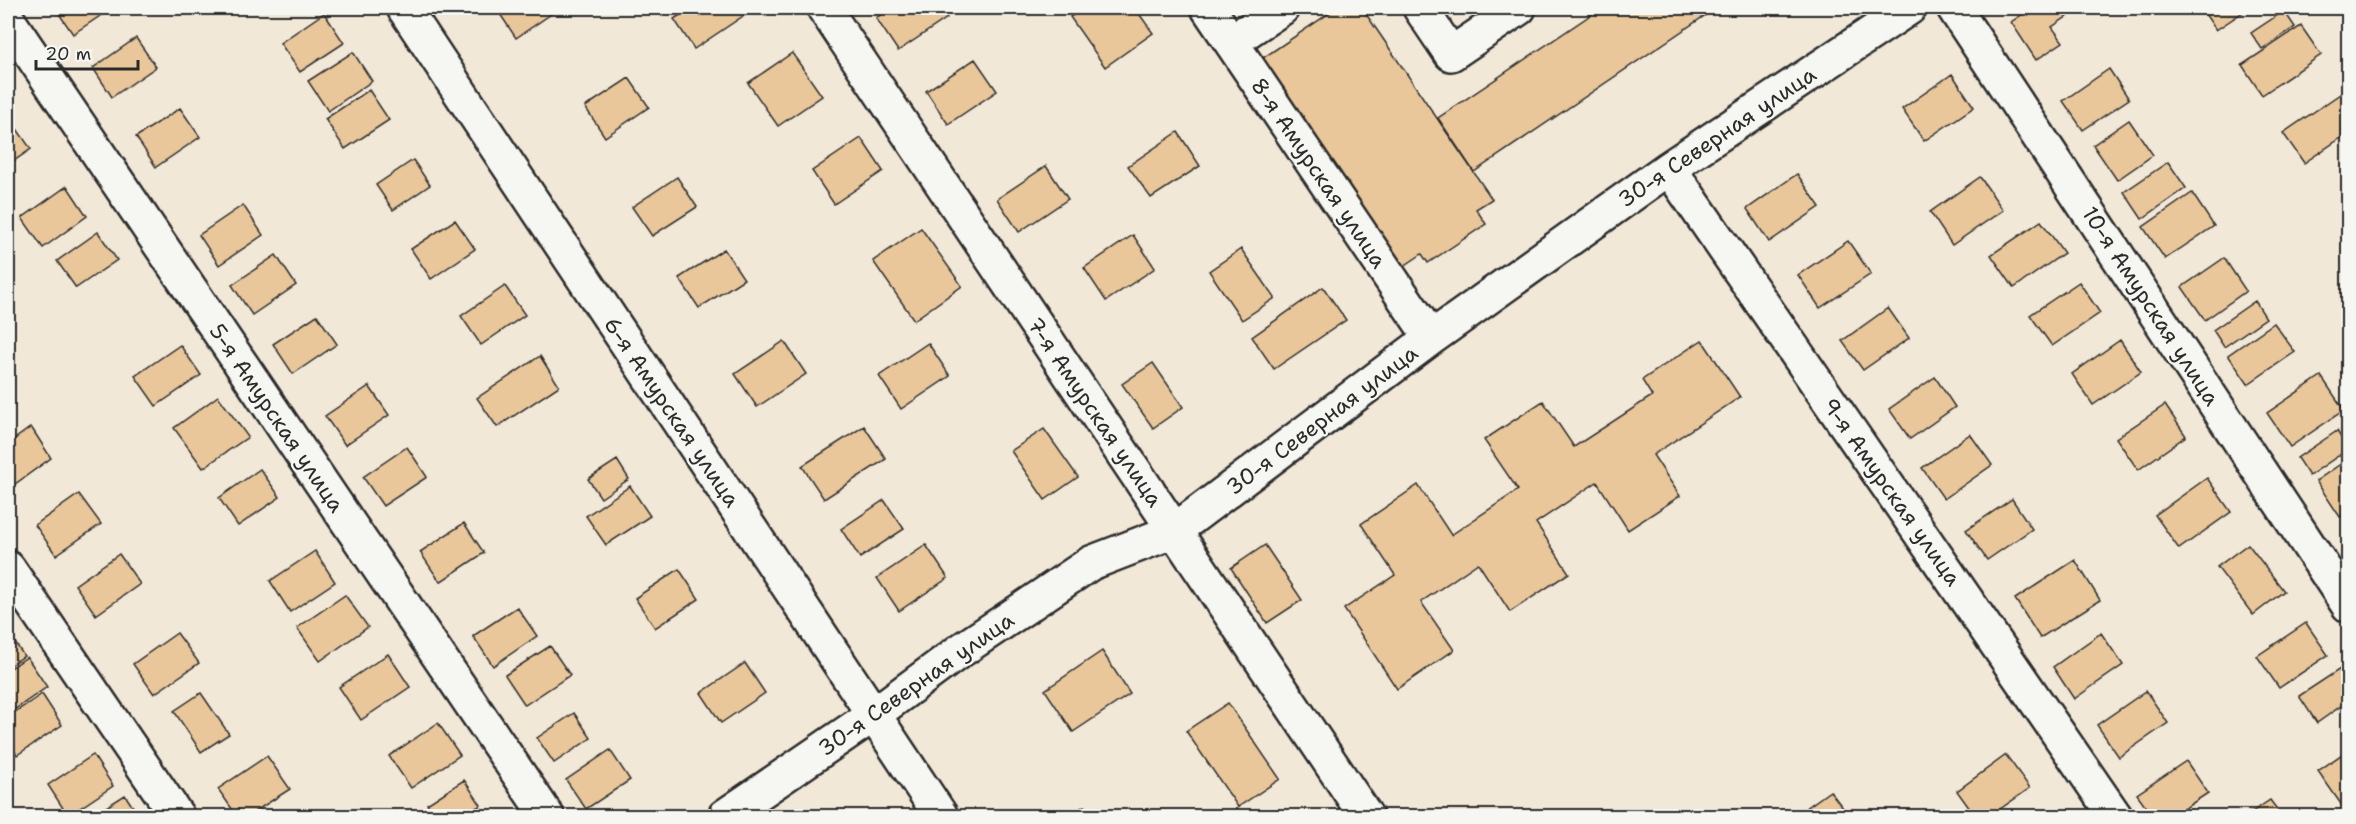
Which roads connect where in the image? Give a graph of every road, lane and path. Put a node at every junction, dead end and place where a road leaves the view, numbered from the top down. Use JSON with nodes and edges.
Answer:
{"nodes":[{"id":1,"x":404,"y":8,"type":"edge"},
{"id":2,"x":824,"y":8,"type":"edge"},
{"id":3,"x":1208,"y":8,"type":"edge"},
{"id":4,"x":1282,"y":8,"type":"edge"},
{"id":5,"x":1420,"y":8,"type":"edge"},
{"id":6,"x":1519,"y":8,"type":"edge"},
{"id":7,"x":1909,"y":8,"type":"edge"},
{"id":8,"x":1954,"y":8,"type":"edge"},
{"id":9,"x":8,"y":20,"type":"edge"},
{"id":10,"x":1231,"y":42,"type":"junction"},
{"id":11,"x":1669,"y":168,"type":"junction"},
{"id":12,"x":1431,"y":338,"type":"junction"},
{"id":13,"x":1174,"y":531,"type":"junction"},
{"id":14,"x":8,"y":568,"type":"edge"},
{"id":15,"x":2349,"y":605,"type":"edge"},
{"id":16,"x":873,"y":715,"type":"junction"},
{"id":17,"x":177,"y":816,"type":"edge"},
{"id":18,"x":547,"y":816,"type":"edge"},
{"id":19,"x":726,"y":816,"type":"edge"},
{"id":20,"x":941,"y":816,"type":"edge"},
{"id":21,"x":1366,"y":816,"type":"edge"},
{"id":22,"x":2115,"y":816,"type":"edge"}],
"edges":[{"from":1,"to":16,"type":"street","name":"6-я Амурская улица"},
{"from":2,"to":13,"type":"street","name":"7-я Амурская улица"},
{"from":3,"to":10,"type":"street","name":"8-я Амурская улица"},
{"from":4,"to":10,"type":"street"},
{"from":5,"to":6,"type":"street"},
{"from":7,"to":11,"type":"street","name":"30-я Северная улица"},
{"from":8,"to":15,"type":"street","name":"10-я Амурская улица"},
{"from":9,"to":18,"type":"street","name":"5-я Амурская улица"},
{"from":10,"to":12,"type":"street","name":"8-я Амурская улица"},
{"from":11,"to":12,"type":"street","name":"30-я Северная улица"},
{"from":11,"to":22,"type":"street","name":"9-я Амурская улица"},
{"from":12,"to":13,"type":"street","name":"30-я Северная улица"},
{"from":13,"to":16,"type":"street","name":"30-я Северная улица"},
{"from":13,"to":21,"type":"street","name":"7-я Амурская улица"},
{"from":14,"to":17,"type":"street"},
{"from":16,"to":19,"type":"street","name":"30-я Северная улица"},
{"from":16,"to":20,"type":"street","name":"6-я Амурская улица"}]}
